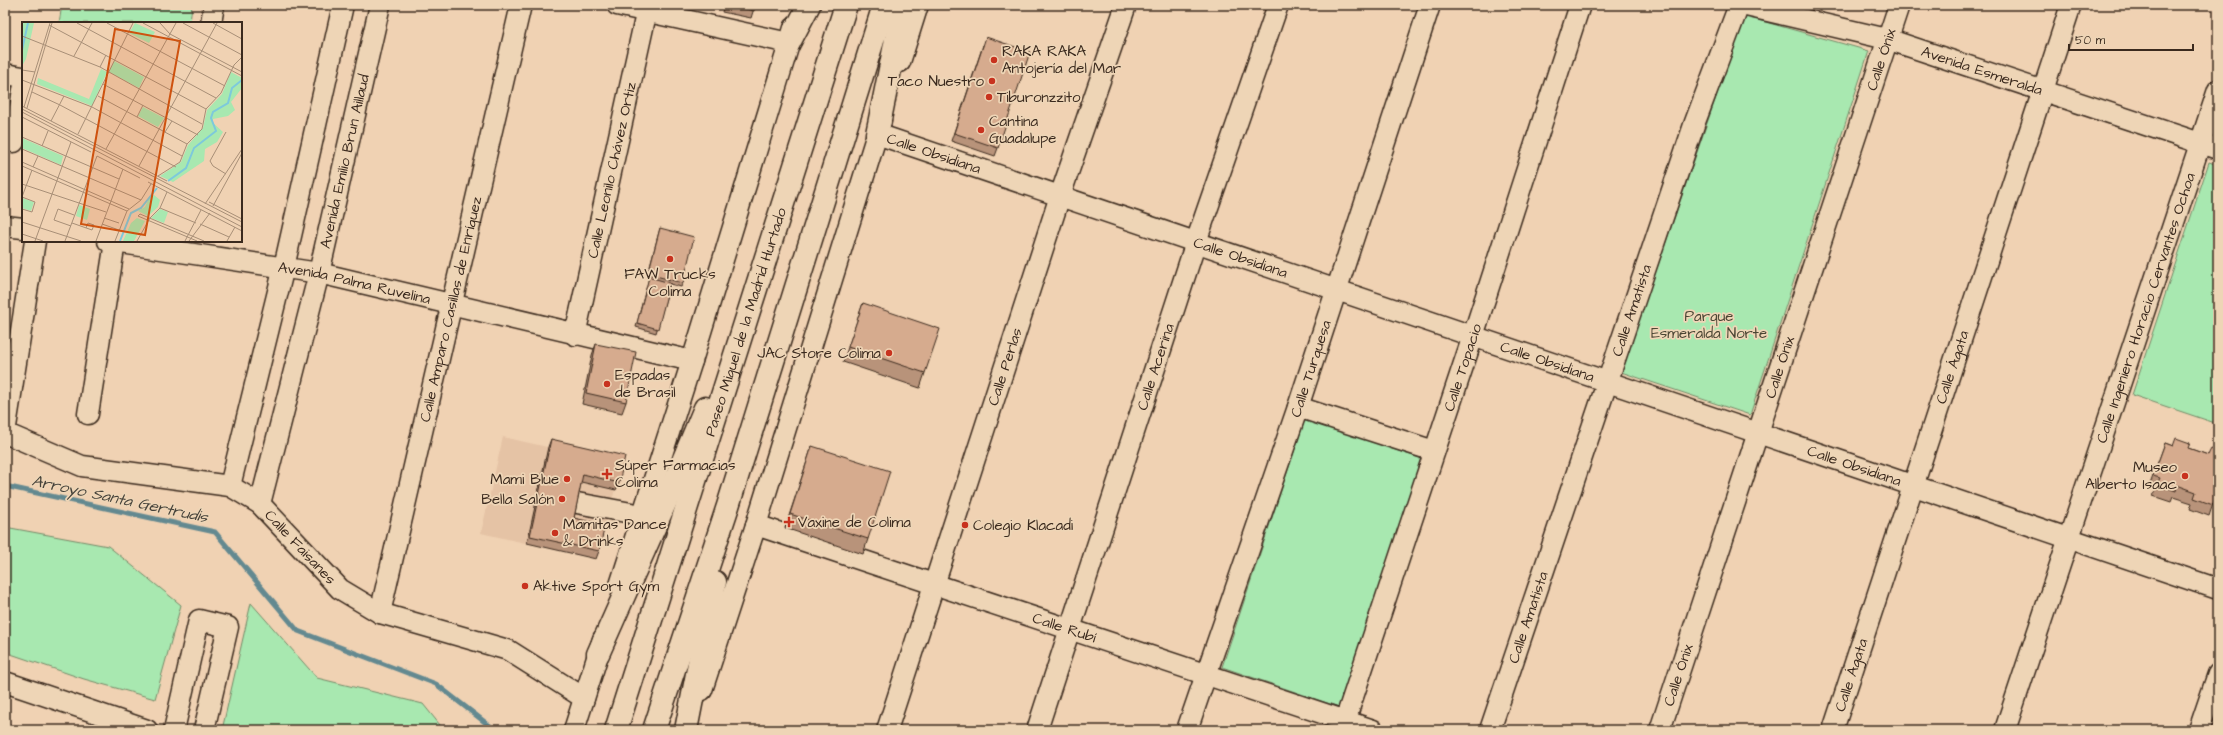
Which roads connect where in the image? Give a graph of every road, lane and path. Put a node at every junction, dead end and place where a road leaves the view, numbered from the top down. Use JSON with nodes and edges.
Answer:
{"nodes":[{"id":1,"x":214,"y":5,"type":"edge"},
{"id":2,"x":343,"y":5,"type":"edge"},
{"id":3,"x":380,"y":5,"type":"edge"},
{"id":4,"x":521,"y":5,"type":"edge"},
{"id":5,"x":617,"y":5,"type":"edge"},
{"id":6,"x":801,"y":5,"type":"edge"},
{"id":7,"x":809,"y":5,"type":"edge"},
{"id":8,"x":846,"y":5,"type":"edge"},
{"id":9,"x":884,"y":5,"type":"edge"},
{"id":10,"x":903,"y":5,"type":"edge"},
{"id":11,"x":918,"y":5,"type":"edge"},
{"id":12,"x":1126,"y":5,"type":"edge"},
{"id":13,"x":1278,"y":5,"type":"edge"},
{"id":14,"x":1430,"y":5,"type":"edge"},
{"id":15,"x":1580,"y":5,"type":"edge"},
{"id":16,"x":1741,"y":5,"type":"edge"},
{"id":17,"x":1899,"y":5,"type":"edge"},
{"id":18,"x":2071,"y":5,"type":"edge"},
{"id":19,"x":647,"y":8,"type":"edge"},
{"id":20,"x":211,"y":22,"type":"edge"},
{"id":21,"x":1887,"y":39,"type":"junction"},
{"id":22,"x":789,"y":43,"type":"junction"},
{"id":23,"x":5,"y":74,"type":"edge"},
{"id":24,"x":22,"y":77,"type":"edge"},
{"id":25,"x":2218,"y":90,"type":"edge"},
{"id":26,"x":2042,"y":91,"type":"junction"},
{"id":27,"x":22,"y":96,"type":"edge"},
{"id":28,"x":878,"y":134,"type":"junction"},
{"id":29,"x":5,"y":141,"type":"edge"},
{"id":30,"x":2209,"y":146,"type":"edge"},
{"id":31,"x":1060,"y":196,"type":"junction"},
{"id":32,"x":5,"y":226,"type":"edge"},
{"id":33,"x":22,"y":228,"type":"edge"},
{"id":34,"x":35,"y":242,"type":"edge"},
{"id":35,"x":111,"y":242,"type":"edge"},
{"id":36,"x":1196,"y":242,"type":"junction"},
{"id":37,"x":182,"y":246,"type":"edge"},
{"id":38,"x":284,"y":267,"type":"junction"},
{"id":39,"x":319,"y":273,"type":"junction"},
{"id":40,"x":1336,"y":290,"type":"junction"},
{"id":41,"x":450,"y":304,"type":"junction"},
{"id":42,"x":748,"y":314,"type":"junction"},
{"id":43,"x":575,"y":335,"type":"junction"},
{"id":44,"x":1473,"y":336,"type":"junction"},
{"id":45,"x":692,"y":361,"type":"junction"},
{"id":46,"x":1608,"y":382,"type":"junction"},
{"id":47,"x":1298,"y":407,"type":"junction"},
{"id":48,"x":88,"y":414,"type":"dead end"},
{"id":49,"x":5,"y":433,"type":"edge"},
{"id":50,"x":1759,"y":433,"type":"junction"},
{"id":51,"x":1434,"y":451,"type":"junction"},
{"id":52,"x":1913,"y":485,"type":"junction"},
{"id":53,"x":230,"y":486,"type":"junction"},
{"id":54,"x":577,"y":503,"type":"edge"},
{"id":55,"x":260,"y":504,"type":"junction"},
{"id":56,"x":728,"y":506,"type":"junction"},
{"id":57,"x":642,"y":515,"type":"junction"},
{"id":58,"x":756,"y":525,"type":"junction"},
{"id":59,"x":2069,"y":538,"type":"junction"},
{"id":60,"x":934,"y":584,"type":"junction"},
{"id":61,"x":2218,"y":589,"type":"edge"},
{"id":62,"x":380,"y":613,"type":"junction"},
{"id":63,"x":1070,"y":630,"type":"junction"},
{"id":64,"x":598,"y":654,"type":"junction"},
{"id":65,"x":1205,"y":674,"type":"junction"},
{"id":66,"x":2218,"y":674,"type":"edge"},
{"id":67,"x":5,"y":682,"type":"edge"},
{"id":68,"x":584,"y":698,"type":"junction"},
{"id":69,"x":1344,"y":725,"type":"edge"},
{"id":70,"x":146,"y":730,"type":"edge"},
{"id":71,"x":174,"y":730,"type":"edge"},
{"id":72,"x":204,"y":730,"type":"edge"},
{"id":73,"x":574,"y":730,"type":"edge"},
{"id":74,"x":616,"y":730,"type":"edge"},
{"id":75,"x":654,"y":730,"type":"edge"},
{"id":76,"x":687,"y":730,"type":"edge"},
{"id":77,"x":887,"y":730,"type":"edge"},
{"id":78,"x":1037,"y":730,"type":"edge"},
{"id":79,"x":1187,"y":730,"type":"edge"},
{"id":80,"x":1373,"y":730,"type":"edge"},
{"id":81,"x":1490,"y":730,"type":"edge"},
{"id":82,"x":1660,"y":730,"type":"edge"},
{"id":83,"x":1833,"y":730,"type":"edge"},
{"id":84,"x":2005,"y":730,"type":"edge"},
{"id":85,"x":2199,"y":730,"type":"edge"}],
"edges":[{"from":1,"to":20,"type":"street"},
{"from":2,"to":38,"type":"street"},
{"from":3,"to":39,"type":"street","name":"Avenida Emilio Brun Aillaud"},
{"from":4,"to":41,"type":"street","name":"Calle Amparo Casillas de Enríquez"},
{"from":5,"to":19,"type":"street"},
{"from":6,"to":22,"type":"street"},
{"from":7,"to":22,"type":"highway"},
{"from":8,"to":42,"type":"highway","name":"Paseo Miguel de la Madrid Hurtado"},
{"from":9,"to":56,"type":"highway"},
{"from":10,"to":28,"type":"highway"},
{"from":11,"to":28,"type":"street"},
{"from":12,"to":31,"type":"street","name":"Calle Perlas"},
{"from":13,"to":36,"type":"street","name":"Calle Acerina"},
{"from":14,"to":40,"type":"street","name":"Calle Turquesa"},
{"from":15,"to":44,"type":"street","name":"Calle Topacio"},
{"from":16,"to":21,"type":"street","name":"Avenida Esmeralda"},
{"from":16,"to":46,"type":"street","name":"Calle Amatista"},
{"from":17,"to":21,"type":"street","name":"Calle Ónix"},
{"from":18,"to":26,"type":"street","name":"Calle Ágata"},
{"from":19,"to":22,"type":"street"},
{"from":19,"to":43,"type":"street","name":"Calle Leonilo Chávez Ortiz"},
{"from":21,"to":26,"type":"street","name":"Avenida Esmeralda"},
{"from":21,"to":50,"type":"street","name":"Calle Ónix"},
{"from":22,"to":45,"type":"street"},
{"from":23,"to":24,"type":"street"},
{"from":25,"to":30,"type":"street","name":"Calle Ingeniero Horacio Cervantes Ochoa"},
{"from":26,"to":30,"type":"street","name":"Avenida Esmeralda"},
{"from":26,"to":52,"type":"street","name":"Calle Ágata"},
{"from":27,"to":29,"type":"street"},
{"from":28,"to":31,"type":"street","name":"Calle Obsidiana"},
{"from":28,"to":58,"type":"street"},
{"from":30,"to":59,"type":"street","name":"Calle Ingeniero Horacio Cervantes Ochoa"},
{"from":31,"to":36,"type":"street","name":"Calle Obsidiana"},
{"from":31,"to":60,"type":"street","name":"Calle Perlas"},
{"from":32,"to":33,"type":"street"},
{"from":34,"to":49,"type":"street"},
{"from":35,"to":37,"type":"street","name":"Avenida Palma Ruvelina"},
{"from":35,"to":48,"type":"street"},
{"from":36,"to":40,"type":"street","name":"Calle Obsidiana"},
{"from":36,"to":63,"type":"street","name":"Calle Acerina"},
{"from":37,"to":38,"type":"street","name":"Avenida Palma Ruvelina"},
{"from":38,"to":39,"type":"street","name":"Avenida Palma Ruvelina"},
{"from":38,"to":53,"type":"street"},
{"from":39,"to":41,"type":"street","name":"Avenida Palma Ruvelina"},
{"from":39,"to":55,"type":"street","name":"Avenida Emilio Brun Aillaud"},
{"from":40,"to":44,"type":"street","name":"Calle Obsidiana"},
{"from":40,"to":47,"type":"street","name":"Calle Turquesa"},
{"from":41,"to":43,"type":"street","name":"Avenida Palma Ruvelina"},
{"from":41,"to":62,"type":"street","name":"Calle Amparo Casillas de Enríquez"},
{"from":42,"to":64,"type":"highway"},
{"from":42,"to":74,"type":"highway","name":"Paseo Miguel de la Madrid Hurtado"},
{"from":43,"to":45,"type":"street","name":"Avenida Palma Ruvelina"},
{"from":44,"to":46,"type":"street","name":"Calle Obsidiana"},
{"from":44,"to":51,"type":"street","name":"Calle Topacio"},
{"from":45,"to":57,"type":"street"},
{"from":46,"to":50,"type":"street","name":"Calle Obsidiana"},
{"from":46,"to":81,"type":"street","name":"Calle Amatista"},
{"from":47,"to":51,"type":"street"},
{"from":47,"to":65,"type":"street","name":"Calle Turquesa"},
{"from":49,"to":53,"type":"street","name":"Calle Faisanes"},
{"from":50,"to":52,"type":"street","name":"Calle Obsidiana"},
{"from":50,"to":82,"type":"street","name":"Calle Ónix"},
{"from":51,"to":69,"type":"street","name":"Calle Topacio"},
{"from":52,"to":59,"type":"street","name":"Calle Obsidiana"},
{"from":52,"to":83,"type":"street","name":"Calle Ágata"},
{"from":53,"to":55,"type":"street","name":"Calle Faisanes"},
{"from":54,"to":57,"type":"street"},
{"from":55,"to":62,"type":"street","name":"Calle Faisanes"},
{"from":56,"to":75,"type":"highway"},
{"from":56,"to":76,"type":"highway"},
{"from":57,"to":64,"type":"street"},
{"from":58,"to":60,"type":"street","name":"Calle Rubí"},
{"from":58,"to":76,"type":"street"},
{"from":59,"to":61,"type":"street","name":"Calle Obsidiana"},
{"from":59,"to":84,"type":"street","name":"Calle Ingeniero Horacio Cervantes Ochoa"},
{"from":60,"to":63,"type":"street","name":"Calle Rubí"},
{"from":60,"to":77,"type":"street","name":"Calle Perlas"},
{"from":62,"to":68,"type":"street","name":"Calle Faisanes"},
{"from":63,"to":65,"type":"street","name":"Calle Rubí"},
{"from":63,"to":78,"type":"street","name":"Calle Acerina"},
{"from":64,"to":68,"type":"street"},
{"from":65,"to":69,"type":"street","name":"Calle Rubí"},
{"from":65,"to":79,"type":"street","name":"Calle Turquesa"},
{"from":66,"to":85,"type":"street"},
{"from":67,"to":70,"type":"street"},
{"from":68,"to":73,"type":"street"},
{"from":69,"to":80,"type":"street","name":"Calle Rubí"},
{"from":71,"to":72,"type":"street"}]}
